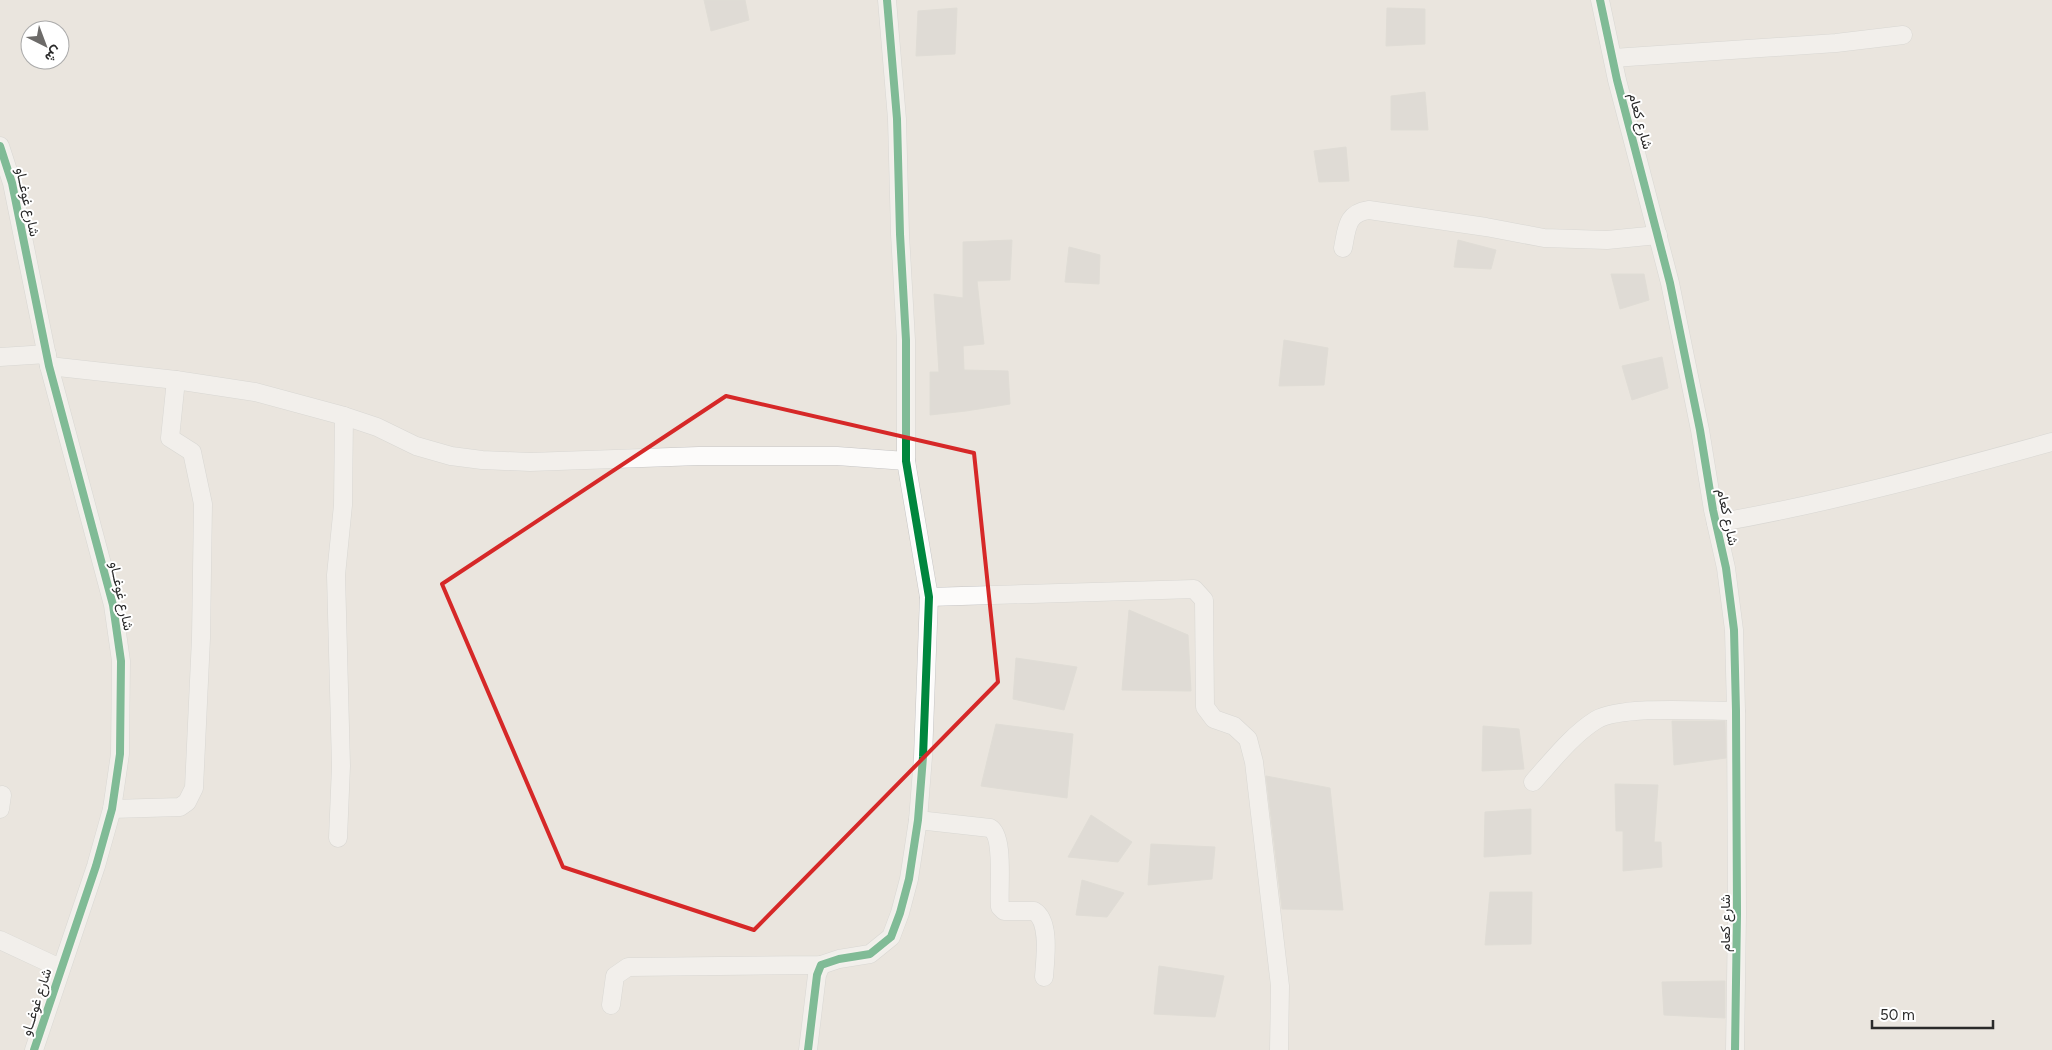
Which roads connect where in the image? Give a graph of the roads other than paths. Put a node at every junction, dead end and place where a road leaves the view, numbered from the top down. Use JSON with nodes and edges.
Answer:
{"nodes":[{"id":1,"x":888,"y":0,"type":"edge"},
{"id":2,"x":1600,"y":0,"type":"edge"},
{"id":3,"x":1903,"y":35,"type":"dead end"},
{"id":4,"x":1613,"y":58,"type":"junction"},
{"id":5,"x":0,"y":146,"type":"edge"},
{"id":6,"x":1658,"y":235,"type":"junction"},
{"id":7,"x":1343,"y":248,"type":"dead end"},
{"id":8,"x":0,"y":357,"type":"edge"},
{"id":9,"x":48,"y":360,"type":"junction"},
{"id":10,"x":176,"y":380,"type":"junction"},
{"id":11,"x":344,"y":416,"type":"junction"},
{"id":12,"x":2052,"y":442,"type":"edge"},
{"id":13,"x":906,"y":461,"type":"junction"},
{"id":14,"x":1716,"y":523,"type":"junction"},
{"id":15,"x":929,"y":597,"type":"junction"},
{"id":16,"x":1736,"y":711,"type":"junction"},
{"id":17,"x":1533,"y":782,"type":"dead end"},
{"id":18,"x":112,"y":809,"type":"junction"},
{"id":19,"x":918,"y":820,"type":"junction"},
{"id":20,"x":338,"y":838,"type":"dead end"},
{"id":21,"x":0,"y":940,"type":"edge"},
{"id":22,"x":821,"y":965,"type":"junction"},
{"id":23,"x":60,"y":968,"type":"junction"},
{"id":24,"x":1044,"y":976,"type":"dead end"},
{"id":25,"x":611,"y":1005,"type":"dead end"},
{"id":26,"x":34,"y":1050,"type":"edge"},
{"id":27,"x":808,"y":1050,"type":"edge"},
{"id":28,"x":1279,"y":1050,"type":"edge"},
{"id":29,"x":1735,"y":1050,"type":"edge"}],
"edges":[{"from":1,"to":13,"type":"street"},
{"from":2,"to":4,"type":"street","name":"شارع كعام"},
{"from":3,"to":4,"type":"street"},
{"from":4,"to":6,"type":"street","name":"شارع كعام"},
{"from":5,"to":9,"type":"street","name":"شارع غوغــاو"},
{"from":6,"to":7,"type":"street"},
{"from":6,"to":14,"type":"street","name":"شارع كعام"},
{"from":8,"to":9,"type":"street"},
{"from":9,"to":10,"type":"street"},
{"from":9,"to":18,"type":"street","name":"شارع غوغــاو"},
{"from":10,"to":11,"type":"street"},
{"from":10,"to":18,"type":"street"},
{"from":11,"to":13,"type":"street"},
{"from":11,"to":20,"type":"street"},
{"from":12,"to":14,"type":"street"},
{"from":13,"to":15,"type":"street"},
{"from":14,"to":16,"type":"street","name":"شارع كعام"},
{"from":15,"to":19,"type":"street"},
{"from":15,"to":28,"type":"street"},
{"from":16,"to":17,"type":"street"},
{"from":16,"to":29,"type":"street","name":"شارع كعام"},
{"from":18,"to":23,"type":"street","name":"شارع غوغــاو"},
{"from":19,"to":22,"type":"street"},
{"from":19,"to":24,"type":"street"},
{"from":21,"to":23,"type":"street"},
{"from":22,"to":25,"type":"street"},
{"from":22,"to":27,"type":"street"},
{"from":23,"to":26,"type":"street","name":"شارع غوغــاو"}]}
